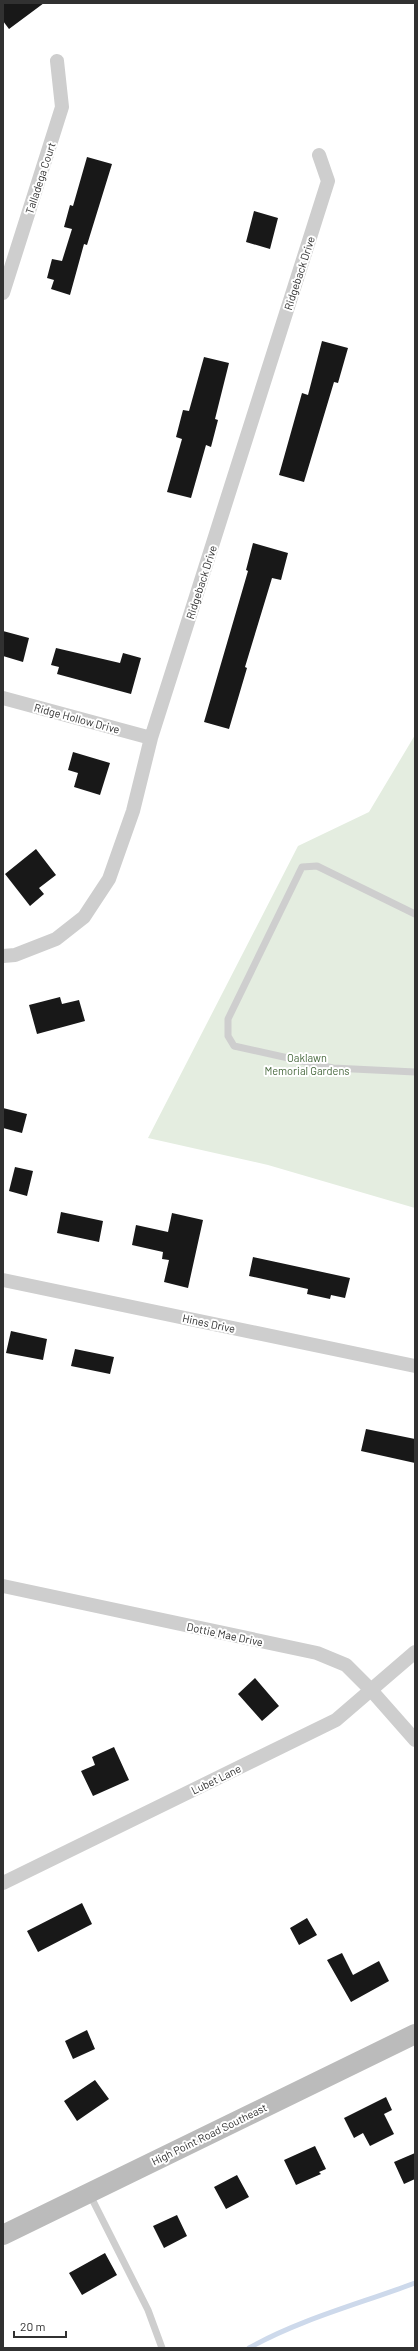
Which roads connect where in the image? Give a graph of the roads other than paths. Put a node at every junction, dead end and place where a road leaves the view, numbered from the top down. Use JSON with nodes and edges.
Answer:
{"nodes":[{"id":1,"x":57,"y":61,"type":"dead end"},
{"id":2,"x":318,"y":155,"type":"dead end"},
{"id":3,"x":3,"y":293,"type":"edge"},
{"id":4,"x":3,"y":698,"type":"edge"},
{"id":5,"x":151,"y":738,"type":"junction"},
{"id":6,"x":415,"y":914,"type":"edge"},
{"id":7,"x":3,"y":956,"type":"edge"},
{"id":8,"x":415,"y":1072,"type":"edge"},
{"id":9,"x":3,"y":1280,"type":"edge"},
{"id":10,"x":415,"y":1366,"type":"edge"},
{"id":11,"x":3,"y":1586,"type":"edge"},
{"id":12,"x":415,"y":1652,"type":"edge"},
{"id":13,"x":371,"y":1690,"type":"junction"},
{"id":14,"x":415,"y":1740,"type":"edge"},
{"id":15,"x":3,"y":1883,"type":"edge"},
{"id":16,"x":415,"y":2034,"type":"edge"},
{"id":17,"x":89,"y":2193,"type":"junction"},
{"id":18,"x":3,"y":2235,"type":"edge"},
{"id":19,"x":162,"y":2348,"type":"edge"}],
"edges":[{"from":1,"to":3,"type":"street","name":"Talladega Court"},
{"from":2,"to":5,"type":"street","name":"Ridgeback Drive"},
{"from":4,"to":5,"type":"street","name":"Ridge Hollow Drive"},
{"from":5,"to":7,"type":"street","name":"Ridgeback Drive"},
{"from":6,"to":8,"type":"lane"},
{"from":9,"to":10,"type":"street","name":"Hines Drive"},
{"from":11,"to":13,"type":"street","name":"Dottie Mae Drive"},
{"from":12,"to":13,"type":"street","name":"Lubet Lane"},
{"from":13,"to":14,"type":"street","name":"Dottie Mae Drive"},
{"from":13,"to":15,"type":"street","name":"Lubet Lane"},
{"from":16,"to":17,"type":"main road","name":"High Point Road Southeast"},
{"from":17,"to":18,"type":"main road","name":"High Point Road Southeast"},
{"from":17,"to":19,"type":"lane"}]}
